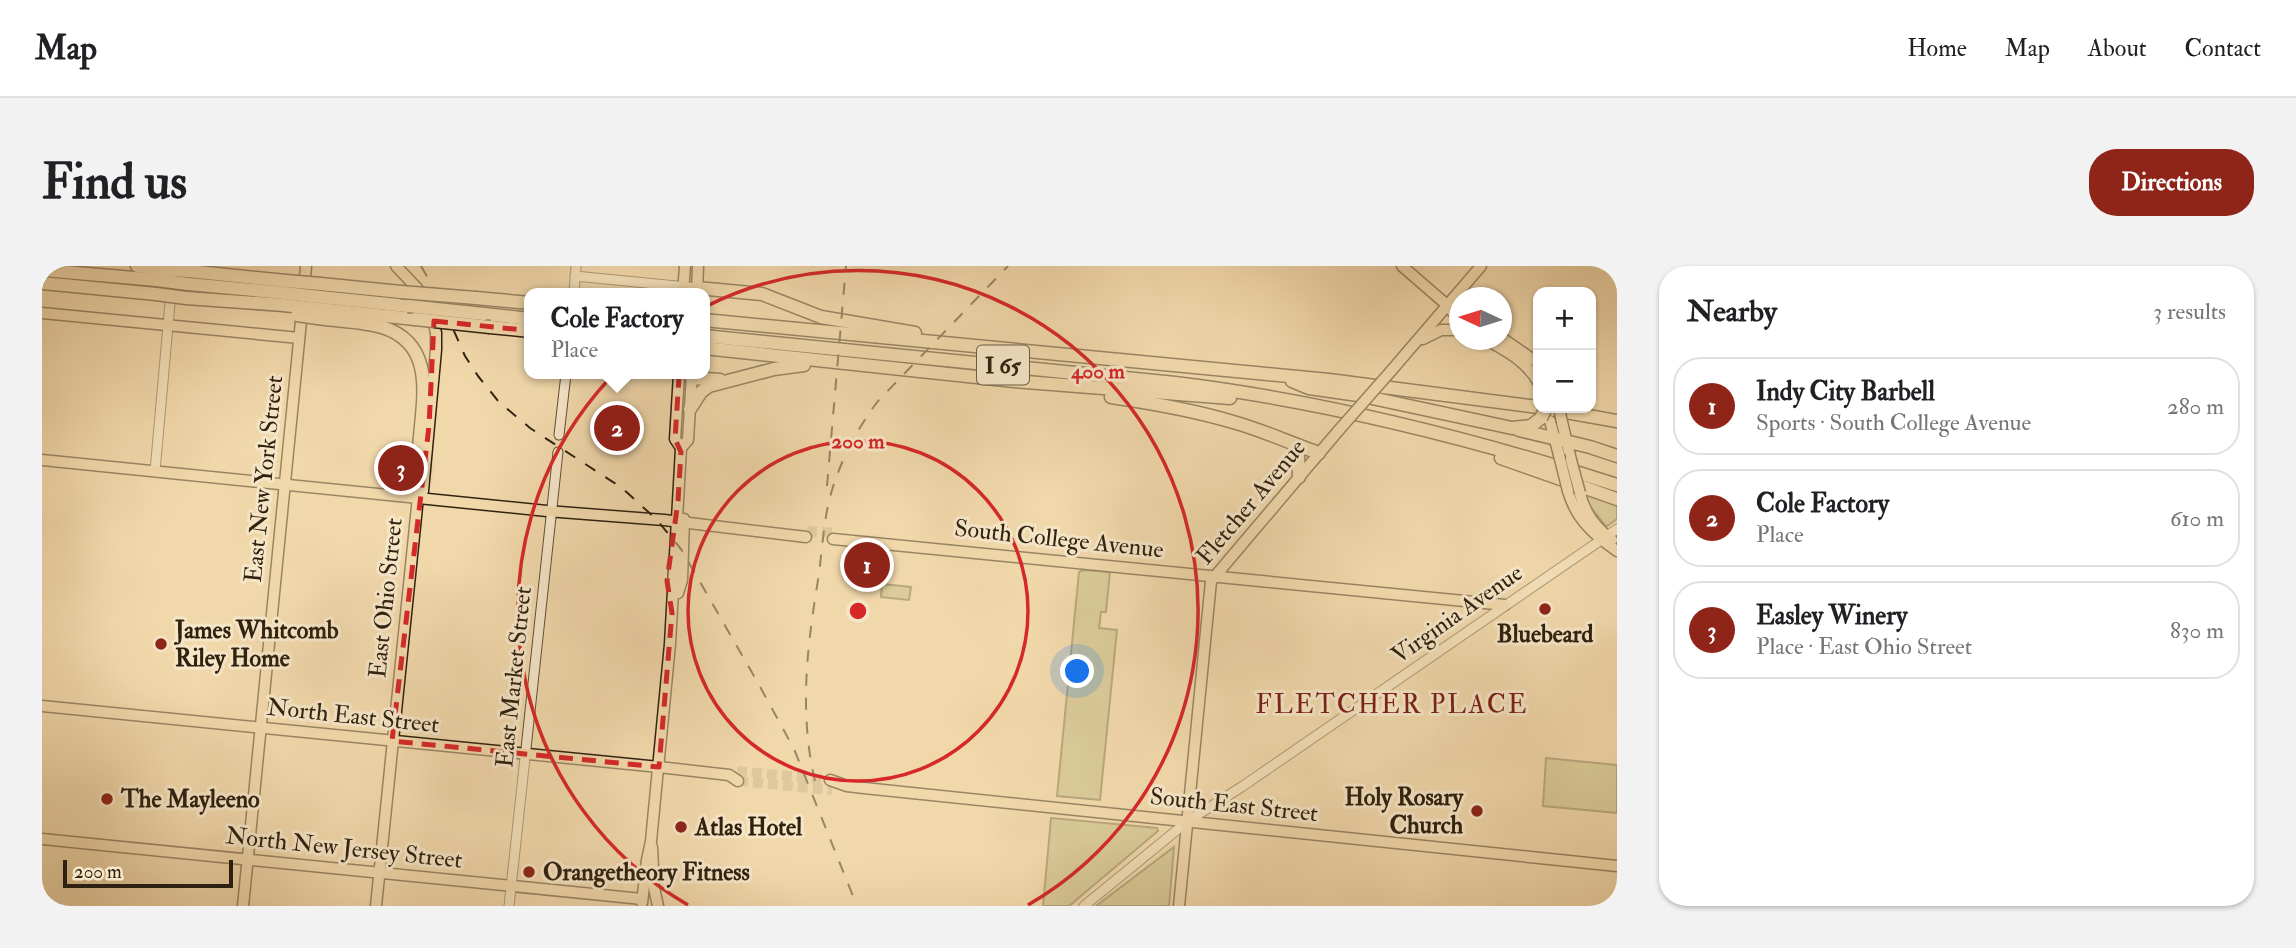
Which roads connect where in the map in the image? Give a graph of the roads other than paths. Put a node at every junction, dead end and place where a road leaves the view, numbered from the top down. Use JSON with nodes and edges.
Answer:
{"nodes":[{"id":1,"x":137,"y":266,"type":"edge"},
{"id":2,"x":174,"y":266,"type":"edge"},
{"id":3,"x":306,"y":266,"type":"edge"},
{"id":4,"x":396,"y":266,"type":"edge"},
{"id":5,"x":685,"y":266,"type":"edge"},
{"id":6,"x":698,"y":266,"type":"edge"},
{"id":7,"x":1402,"y":266,"type":"edge"},
{"id":8,"x":1481,"y":266,"type":"edge"},
{"id":9,"x":42,"y":270,"type":"edge"},
{"id":10,"x":576,"y":271,"type":"edge"},
{"id":11,"x":158,"y":274,"type":"junction"},
{"id":12,"x":57,"y":278,"type":"junction"},
{"id":13,"x":42,"y":283,"type":"edge"},
{"id":14,"x":673,"y":288,"type":"edge"},
{"id":15,"x":689,"y":288,"type":"edge"},
{"id":16,"x":691,"y":288,"type":"edge"},
{"id":17,"x":710,"y":292,"type":"edge"},
{"id":18,"x":284,"y":298,"type":"junction"},
{"id":19,"x":320,"y":302,"type":"junction"},
{"id":20,"x":524,"y":302,"type":"edge"},
{"id":21,"x":1447,"y":305,"type":"junction"},
{"id":22,"x":1449,"y":307,"type":"edge"},
{"id":23,"x":42,"y":313,"type":"edge"},
{"id":24,"x":524,"y":318,"type":"edge"},
{"id":25,"x":710,"y":320,"type":"edge"},
{"id":26,"x":168,"y":326,"type":"junction"},
{"id":27,"x":524,"y":330,"type":"edge"},
{"id":28,"x":1449,"y":330,"type":"edge"},
{"id":29,"x":710,"y":336,"type":"edge"},
{"id":30,"x":299,"y":338,"type":"junction"},
{"id":31,"x":967,"y":345,"type":"junction"},
{"id":32,"x":1414,"y":345,"type":"junction"},
{"id":33,"x":1512,"y":345,"type":"edge"},
{"id":34,"x":710,"y":349,"type":"edge"},
{"id":35,"x":1504,"y":350,"type":"edge"},
{"id":36,"x":1533,"y":360,"type":"edge"},
{"id":37,"x":867,"y":367,"type":"junction"},
{"id":38,"x":1533,"y":375,"type":"edge"},
{"id":39,"x":1279,"y":376,"type":"junction"},
{"id":40,"x":565,"y":379,"type":"edge"},
{"id":41,"x":684,"y":379,"type":"edge"},
{"id":42,"x":686,"y":379,"type":"edge"},
{"id":43,"x":710,"y":379,"type":"edge"},
{"id":44,"x":727,"y":381,"type":"junction"},
{"id":45,"x":1014,"y":381,"type":"junction"},
{"id":46,"x":1300,"y":404,"type":"junction"},
{"id":47,"x":690,"y":409,"type":"junction"},
{"id":48,"x":1533,"y":411,"type":"edge"},
{"id":49,"x":1547,"y":413,"type":"edge"},
{"id":50,"x":1374,"y":419,"type":"junction"},
{"id":51,"x":1617,"y":421,"type":"edge"},
{"id":52,"x":1512,"y":428,"type":"junction"},
{"id":53,"x":559,"y":435,"type":"dead end"},
{"id":54,"x":1561,"y":440,"type":"junction"},
{"id":55,"x":1294,"y":444,"type":"junction"},
{"id":56,"x":681,"y":448,"type":"junction"},
{"id":57,"x":558,"y":452,"type":"dead end"},
{"id":58,"x":1319,"y":453,"type":"junction"},
{"id":59,"x":1617,"y":456,"type":"edge"},
{"id":60,"x":42,"y":460,"type":"edge"},
{"id":61,"x":155,"y":471,"type":"junction"},
{"id":62,"x":1299,"y":477,"type":"junction"},
{"id":63,"x":285,"y":484,"type":"junction"},
{"id":64,"x":1617,"y":485,"type":"edge"},
{"id":65,"x":1574,"y":492,"type":"junction"},
{"id":66,"x":418,"y":497,"type":"junction"},
{"id":67,"x":1617,"y":499,"type":"edge"},
{"id":68,"x":551,"y":511,"type":"junction"},
{"id":69,"x":677,"y":522,"type":"junction"},
{"id":70,"x":1617,"y":529,"type":"edge"},
{"id":71,"x":806,"y":534,"type":"tunnel mouth"},
{"id":72,"x":834,"y":536,"type":"tunnel mouth"},
{"id":73,"x":1604,"y":538,"type":"junction"},
{"id":74,"x":1617,"y":543,"type":"edge"},
{"id":75,"x":1617,"y":551,"type":"edge"},
{"id":76,"x":1214,"y":576,"type":"junction"},
{"id":77,"x":1505,"y":605,"type":"junction"},
{"id":78,"x":42,"y":706,"type":"edge"},
{"id":79,"x":261,"y":728,"type":"junction"},
{"id":80,"x":392,"y":741,"type":"junction"},
{"id":81,"x":525,"y":754,"type":"junction"},
{"id":82,"x":659,"y":767,"type":"junction"},
{"id":83,"x":735,"y":776,"type":"tunnel mouth"},
{"id":84,"x":831,"y":785,"type":"tunnel mouth"},
{"id":85,"x":1188,"y":821,"type":"junction"},
{"id":86,"x":42,"y":839,"type":"edge"},
{"id":87,"x":651,"y":841,"type":"junction"},
{"id":88,"x":248,"y":859,"type":"junction"},
{"id":89,"x":1617,"y":866,"type":"edge"},
{"id":90,"x":380,"y":874,"type":"junction"},
{"id":91,"x":511,"y":887,"type":"junction"},
{"id":92,"x":42,"y":901,"type":"edge"},
{"id":93,"x":657,"y":903,"type":"edge"},
{"id":94,"x":642,"y":904,"type":"edge"},
{"id":95,"x":46,"y":906,"type":"edge"},
{"id":96,"x":243,"y":906,"type":"edge"},
{"id":97,"x":376,"y":906,"type":"edge"},
{"id":98,"x":509,"y":906,"type":"edge"},
{"id":99,"x":1084,"y":906,"type":"edge"},
{"id":100,"x":1179,"y":906,"type":"edge"}],
"edges":[{"from":1,"to":11,"type":"highway"},
{"from":2,"to":26,"type":"street"},
{"from":3,"to":30,"type":"main road","name":"East New York Street"},
{"from":4,"to":66,"type":"main road","name":"East Ohio Street"},
{"from":5,"to":15,"type":"main road"},
{"from":6,"to":16,"type":"main road"},
{"from":7,"to":21,"type":"main road"},
{"from":8,"to":21,"type":"main road","name":"Fletcher Avenue"},
{"from":9,"to":12,"type":"highway"},
{"from":10,"to":14,"type":"street"},
{"from":11,"to":12,"type":"highway"},
{"from":11,"to":18,"type":"highway","bridge":true},
{"from":12,"to":13,"type":"highway"},
{"from":12,"to":18,"type":"highway","bridge":true},
{"from":17,"to":31,"type":"highway"},
{"from":18,"to":19,"type":"highway","bridge":true},
{"from":18,"to":19,"type":"highway","bridge":true},
{"from":19,"to":20,"type":"highway","bridge":true},
{"from":19,"to":24,"type":"highway","bridge":true},
{"from":19,"to":27,"type":"highway","bridge":true},
{"from":19,"to":66,"type":"highway"},
{"from":21,"to":22,"type":"main road"},
{"from":21,"to":32,"type":"main road","name":"Fletcher Avenue"},
{"from":23,"to":26,"type":"main road"},
{"from":25,"to":31,"type":"highway","number":"I 65"},
{"from":26,"to":30,"type":"main road"},
{"from":26,"to":61,"type":"street"},
{"from":28,"to":32,"type":"main road"},
{"from":29,"to":46,"type":"highway","number":"I 65"},
{"from":30,"to":63,"type":"main road","name":"East New York Street"},
{"from":31,"to":39,"type":"highway","number":"I 65"},
{"from":32,"to":58,"type":"main road","name":"Fletcher Avenue","bridge":true},
{"from":33,"to":36,"type":"main road"},
{"from":34,"to":37,"type":"highway"},
{"from":35,"to":38,"type":"main road"},
{"from":37,"to":44,"type":"highway"},
{"from":37,"to":45,"type":"highway"},
{"from":39,"to":48,"type":"highway","number":"I 65"},
{"from":39,"to":52,"type":"highway"},
{"from":40,"to":53,"type":"street"},
{"from":41,"to":56,"type":"main road"},
{"from":42,"to":47,"type":"main road"},
{"from":43,"to":44,"type":"highway"},
{"from":44,"to":47,"type":"highway"},
{"from":45,"to":46,"type":"highway"},
{"from":45,"to":55,"type":"highway"},
{"from":46,"to":50,"type":"highway","number":"I 65"},
{"from":47,"to":56,"type":"main road"},
{"from":49,"to":51,"type":"highway","number":"I 65"},
{"from":49,"to":52,"type":"highway"},
{"from":49,"to":54,"type":"main road"},
{"from":50,"to":64,"type":"highway","number":"I 65"},
{"from":50,"to":67,"type":"highway"},
{"from":52,"to":54,"type":"highway"},
{"from":54,"to":59,"type":"highway"},
{"from":54,"to":65,"type":"main road","bridge":true},
{"from":54,"to":65,"type":"main road","bridge":true},
{"from":55,"to":58,"type":"highway"},
{"from":55,"to":62,"type":"highway"},
{"from":56,"to":69,"type":"main road"},
{"from":57,"to":68,"type":"street","name":"East Market Street"},
{"from":58,"to":62,"type":"main road","name":"Fletcher Avenue"},
{"from":60,"to":61,"type":"main road"},
{"from":61,"to":63,"type":"main road"},
{"from":62,"to":76,"type":"main road","name":"Fletcher Avenue"},
{"from":63,"to":66,"type":"main road"},
{"from":63,"to":79,"type":"main road","name":"East New York Street"},
{"from":65,"to":73,"type":"main road"},
{"from":66,"to":68,"type":"main road"},
{"from":66,"to":80,"type":"main road","name":"East Ohio Street"},
{"from":68,"to":69,"type":"main road"},
{"from":68,"to":81,"type":"street","name":"East Market Street"},
{"from":69,"to":71,"type":"main road"},
{"from":69,"to":82,"type":"main road"},
{"from":70,"to":73,"type":"street","name":"Virginia Avenue"},
{"from":72,"to":76,"type":"main road","name":"South College Avenue"},
{"from":73,"to":74,"type":"main road"},
{"from":73,"to":75,"type":"main road"},
{"from":73,"to":77,"type":"street","name":"Virginia Avenue"},
{"from":76,"to":77,"type":"main road","name":"South College Avenue"},
{"from":76,"to":85,"type":"main road","name":"Fletcher Avenue"},
{"from":77,"to":85,"type":"street","name":"Virginia Avenue"},
{"from":78,"to":79,"type":"main road","name":"North East Street"},
{"from":79,"to":80,"type":"main road","name":"North East Street"},
{"from":79,"to":88,"type":"main road","name":"East New York Street"},
{"from":80,"to":81,"type":"main road","name":"North East Street"},
{"from":80,"to":90,"type":"main road","name":"East Ohio Street"},
{"from":81,"to":82,"type":"main road","name":"North East Street"},
{"from":81,"to":91,"type":"street","name":"East Market Street"},
{"from":82,"to":83,"type":"main road"},
{"from":82,"to":87,"type":"main road"},
{"from":84,"to":85,"type":"main road","name":"South East Street"},
{"from":85,"to":89,"type":"main road","name":"South East Street"},
{"from":85,"to":99,"type":"street","name":"Virginia Avenue"},
{"from":85,"to":100,"type":"main road","name":"Fletcher Avenue"},
{"from":86,"to":88,"type":"main road","name":"North New Jersey Street"},
{"from":87,"to":93,"type":"main road"},
{"from":87,"to":94,"type":"main road"},
{"from":88,"to":90,"type":"main road","name":"North New Jersey Street"},
{"from":88,"to":96,"type":"main road","name":"East New York Street"},
{"from":90,"to":91,"type":"main road","name":"North New Jersey Street"},
{"from":90,"to":97,"type":"main road","name":"East Ohio Street"},
{"from":91,"to":94,"type":"main road","name":"North New Jersey Street"},
{"from":91,"to":98,"type":"street","name":"East Market Street"},
{"from":92,"to":95,"type":"main road"}]}
